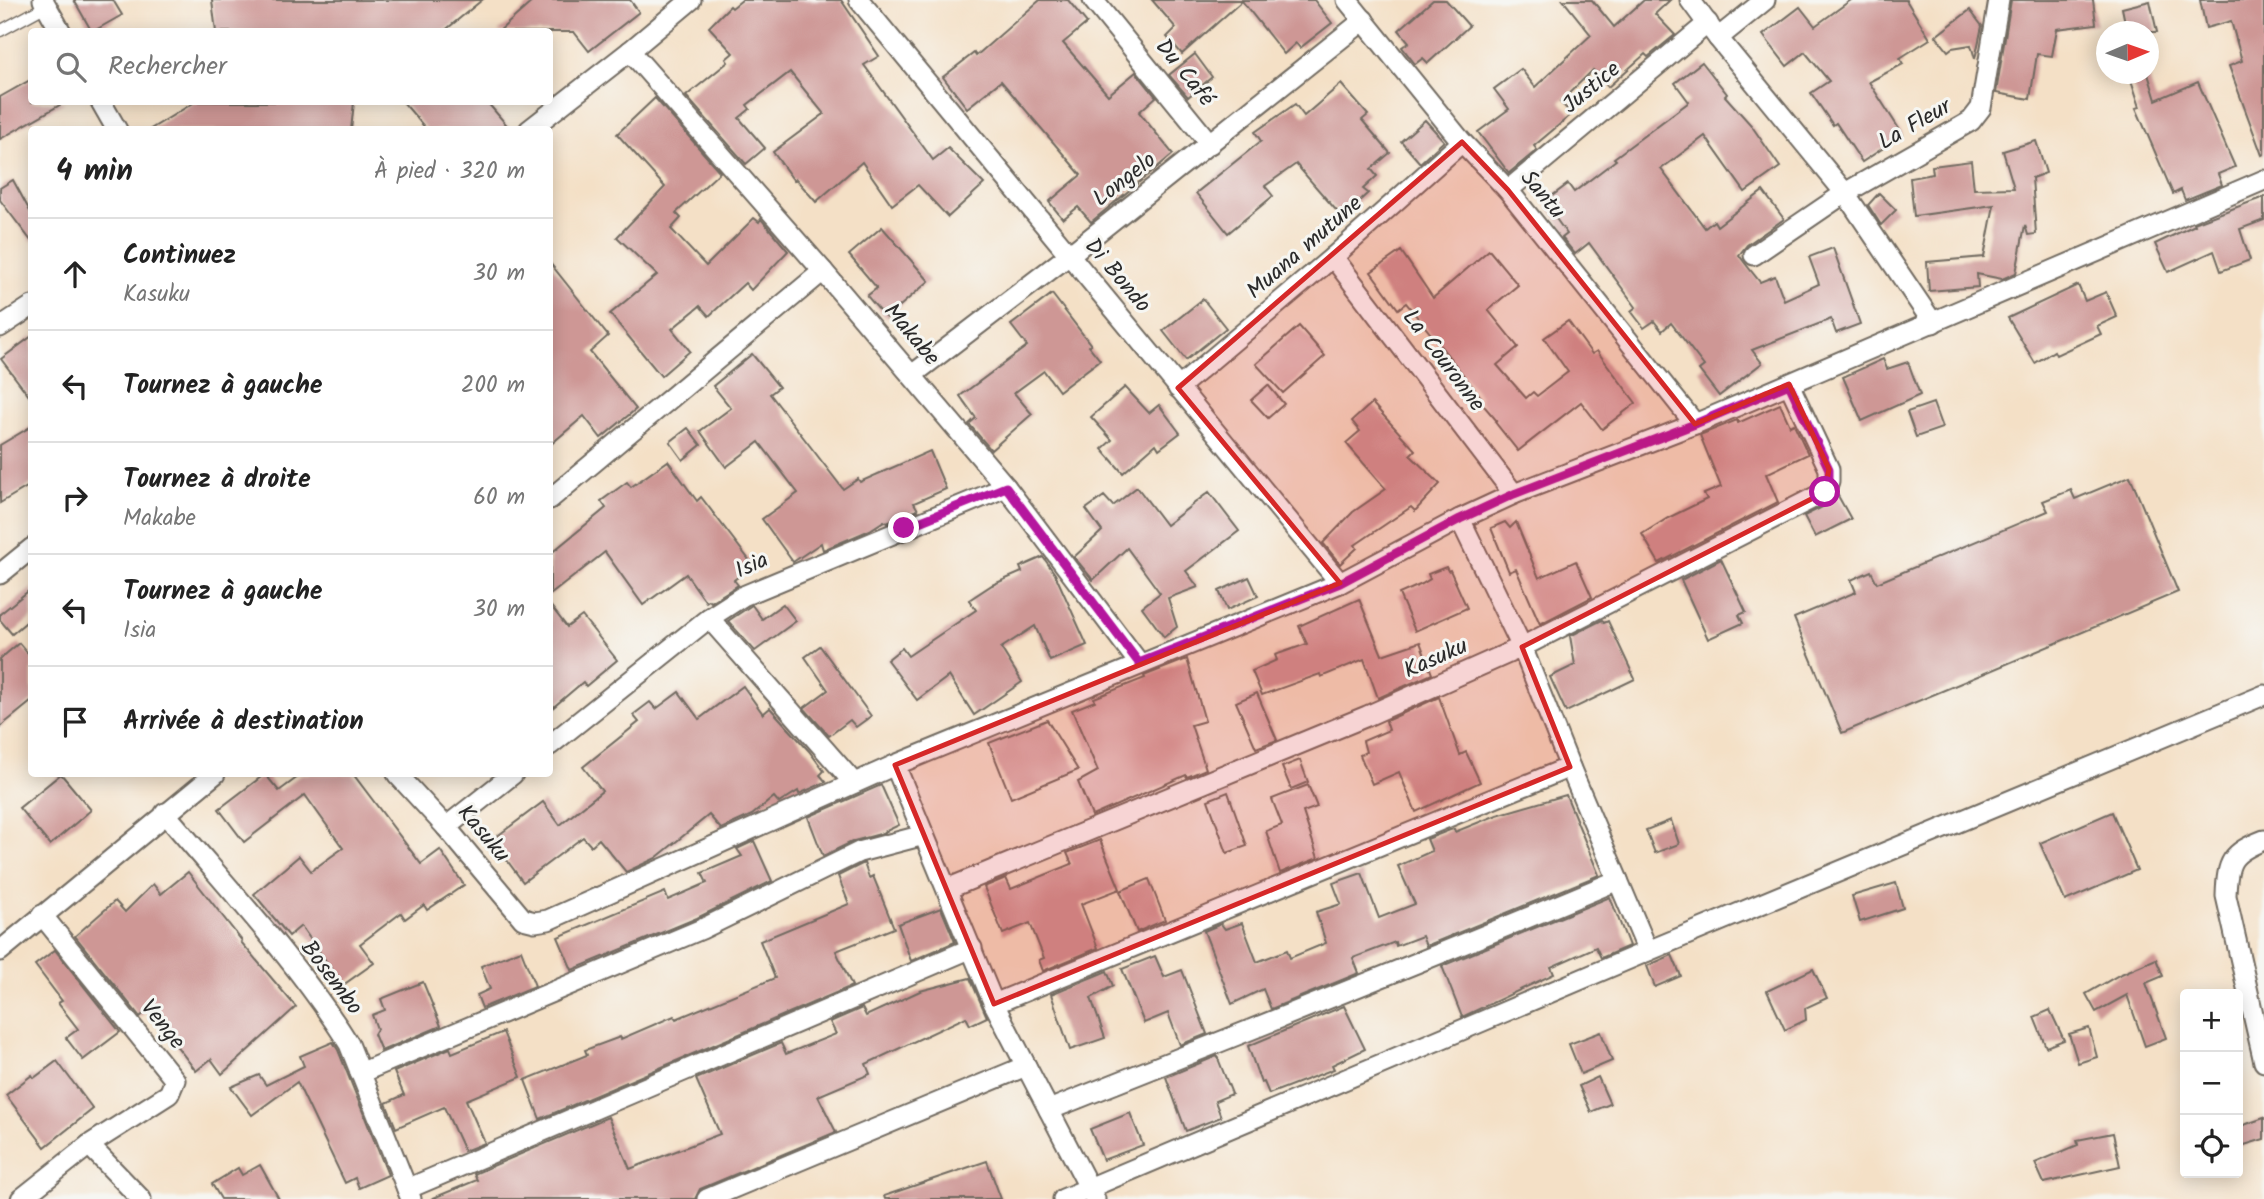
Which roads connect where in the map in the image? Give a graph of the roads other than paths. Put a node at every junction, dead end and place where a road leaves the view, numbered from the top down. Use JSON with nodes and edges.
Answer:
{"nodes":[{"id":1,"x":691,"y":0,"type":"edge"},
{"id":2,"x":859,"y":0,"type":"edge"},
{"id":3,"x":1093,"y":0,"type":"edge"},
{"id":4,"x":1348,"y":0,"type":"edge"},
{"id":5,"x":1690,"y":0,"type":"edge"},
{"id":6,"x":1765,"y":0,"type":"edge"},
{"id":7,"x":1999,"y":0,"type":"edge"},
{"id":8,"x":44,"y":3,"type":"edge"},
{"id":9,"x":1364,"y":20,"type":"junction"},
{"id":10,"x":59,"y":28,"type":"edge"},
{"id":11,"x":0,"y":31,"type":"edge"},
{"id":12,"x":1713,"y":31,"type":"junction"},
{"id":13,"x":630,"y":51,"type":"junction"},
{"id":14,"x":103,"y":105,"type":"edge"},
{"id":15,"x":115,"y":126,"type":"edge"},
{"id":16,"x":534,"y":126,"type":"edge"},
{"id":17,"x":1462,"y":142,"type":"junction"},
{"id":18,"x":1210,"y":144,"type":"junction"},
{"id":19,"x":2264,"y":180,"type":"edge"},
{"id":20,"x":1508,"y":190,"type":"junction"},
{"id":21,"x":1845,"y":193,"type":"junction"},
{"id":22,"x":1754,"y":254,"type":"dead end"},
{"id":23,"x":1068,"y":256,"type":"junction"},
{"id":24,"x":1333,"y":257,"type":"junction"},
{"id":25,"x":823,"y":271,"type":"junction"},
{"id":26,"x":28,"y":309,"type":"edge"},
{"id":27,"x":1933,"y":323,"type":"junction"},
{"id":28,"x":0,"y":327,"type":"edge"},
{"id":29,"x":912,"y":375,"type":"junction"},
{"id":30,"x":1789,"y":384,"type":"junction"},
{"id":31,"x":1178,"y":388,"type":"junction"},
{"id":32,"x":1695,"y":424,"type":"junction"},
{"id":33,"x":1006,"y":487,"type":"junction"},
{"id":34,"x":1514,"y":494,"type":"junction"},
{"id":35,"x":553,"y":496,"type":"edge"},
{"id":36,"x":1460,"y":519,"type":"junction"},
{"id":37,"x":28,"y":551,"type":"edge"},
{"id":38,"x":0,"y":574,"type":"edge"},
{"id":39,"x":1340,"y":583,"type":"junction"},
{"id":40,"x":709,"y":618,"type":"junction"},
{"id":41,"x":1522,"y":647,"type":"junction"},
{"id":42,"x":1139,"y":663,"type":"junction"},
{"id":43,"x":2264,"y":695,"type":"edge"},
{"id":44,"x":553,"y":743,"type":"edge"},
{"id":45,"x":895,"y":765,"type":"junction"},
{"id":46,"x":1570,"y":767,"type":"junction"},
{"id":47,"x":211,"y":777,"type":"edge"},
{"id":48,"x":400,"y":777,"type":"edge"},
{"id":49,"x":509,"y":777,"type":"edge"},
{"id":50,"x":854,"y":783,"type":"junction"},
{"id":51,"x":166,"y":813,"type":"junction"},
{"id":52,"x":446,"y":827,"type":"junction"},
{"id":53,"x":924,"y":835,"type":"junction"},
{"id":54,"x":2264,"y":840,"type":"edge"},
{"id":55,"x":1618,"y":880,"type":"junction"},
{"id":56,"x":947,"y":889,"type":"junction"},
{"id":57,"x":43,"y":915,"type":"junction"},
{"id":58,"x":972,"y":948,"type":"junction"},
{"id":59,"x":0,"y":951,"type":"edge"},
{"id":60,"x":1648,"y":951,"type":"junction"},
{"id":61,"x":994,"y":1004,"type":"junction"},
{"id":62,"x":2264,"y":1062,"type":"edge"},
{"id":63,"x":1026,"y":1066,"type":"junction"},
{"id":64,"x":360,"y":1073,"type":"junction"},
{"id":65,"x":1049,"y":1110,"type":"junction"},
{"id":66,"x":89,"y":1145,"type":"junction"},
{"id":67,"x":1093,"y":1193,"type":"edge"},
{"id":68,"x":409,"y":1194,"type":"edge"},
{"id":69,"x":22,"y":1199,"type":"edge"},
{"id":70,"x":141,"y":1199,"type":"edge"},
{"id":71,"x":707,"y":1199,"type":"edge"},
{"id":72,"x":1063,"y":1199,"type":"edge"}],
"edges":[{"from":1,"to":13,"type":"street"},
{"from":2,"to":23,"type":"street","name":"Di Bondo"},
{"from":3,"to":18,"type":"street","name":"Du Café"},
{"from":4,"to":9,"type":"street","name":"Santu"},
{"from":5,"to":12,"type":"street"},
{"from":6,"to":12,"type":"street","name":"Justice"},
{"from":7,"to":21,"type":"street","name":"La Fleur"},
{"from":8,"to":10,"type":"street"},
{"from":8,"to":11,"type":"lane"},
{"from":9,"to":17,"type":"street","name":"Santu"},
{"from":9,"to":18,"type":"street","name":"Longelo"},
{"from":12,"to":20,"type":"street","name":"Justice"},
{"from":12,"to":21,"type":"street"},
{"from":13,"to":16,"type":"street"},
{"from":13,"to":25,"type":"street","name":"Makabe"},
{"from":14,"to":15,"type":"street"},
{"from":17,"to":20,"type":"street","name":"Santu"},
{"from":17,"to":24,"type":"street","name":"Muana mutune"},
{"from":18,"to":23,"type":"street","name":"Longelo"},
{"from":19,"to":27,"type":"street"},
{"from":20,"to":32,"type":"street","name":"Santu"},
{"from":21,"to":22,"type":"street","name":"La Fleur"},
{"from":21,"to":27,"type":"street"},
{"from":23,"to":29,"type":"street","name":"Longelo"},
{"from":23,"to":31,"type":"street","name":"Di Bondo"},
{"from":24,"to":31,"type":"street","name":"Muana mutune"},
{"from":24,"to":34,"type":"street","name":"La Couronne"},
{"from":25,"to":29,"type":"street","name":"Makabe"},
{"from":25,"to":35,"type":"street"},
{"from":26,"to":28,"type":"street"},
{"from":27,"to":30,"type":"street"},
{"from":29,"to":33,"type":"street","name":"Makabe"},
{"from":30,"to":32,"type":"street"},
{"from":30,"to":41,"type":"street","name":"Kasuku"},
{"from":31,"to":39,"type":"street","name":"Di Bondo"},
{"from":32,"to":34,"type":"street"},
{"from":33,"to":40,"type":"street","name":"Isia"},
{"from":33,"to":42,"type":"street","name":"Makabe"},
{"from":34,"to":36,"type":"street"},
{"from":36,"to":39,"type":"street"},
{"from":36,"to":41,"type":"street"},
{"from":37,"to":38,"type":"street"},
{"from":39,"to":42,"type":"street"},
{"from":40,"to":44,"type":"street","name":"Isia"},
{"from":40,"to":50,"type":"street"},
{"from":41,"to":46,"type":"street"},
{"from":41,"to":56,"type":"street","name":"Kasuku"},
{"from":42,"to":45,"type":"street"},
{"from":43,"to":60,"type":"street"},
{"from":45,"to":50,"type":"street"},
{"from":45,"to":53,"type":"street"},
{"from":46,"to":55,"type":"street"},
{"from":46,"to":61,"type":"street"},
{"from":47,"to":51,"type":"street"},
{"from":48,"to":52,"type":"street","name":"Kasuku"},
{"from":49,"to":52,"type":"street"},
{"from":50,"to":52,"type":"street","name":"Kasuku"},
{"from":51,"to":57,"type":"street"},
{"from":51,"to":64,"type":"street","name":"Bosembo"},
{"from":53,"to":56,"type":"street"},
{"from":53,"to":64,"type":"street"},
{"from":54,"to":62,"type":"street"},
{"from":55,"to":60,"type":"street"},
{"from":55,"to":65,"type":"street"},
{"from":56,"to":58,"type":"street"},
{"from":57,"to":59,"type":"street"},
{"from":57,"to":66,"type":"street","name":"Venge"},
{"from":58,"to":61,"type":"street"},
{"from":58,"to":68,"type":"street"},
{"from":60,"to":67,"type":"street"},
{"from":61,"to":63,"type":"street"},
{"from":63,"to":65,"type":"street"},
{"from":63,"to":71,"type":"street"},
{"from":64,"to":68,"type":"street","name":"Bosembo"},
{"from":65,"to":67,"type":"street"},
{"from":66,"to":69,"type":"street","name":"Venge"},
{"from":66,"to":70,"type":"street"},
{"from":67,"to":72,"type":"street"}]}
